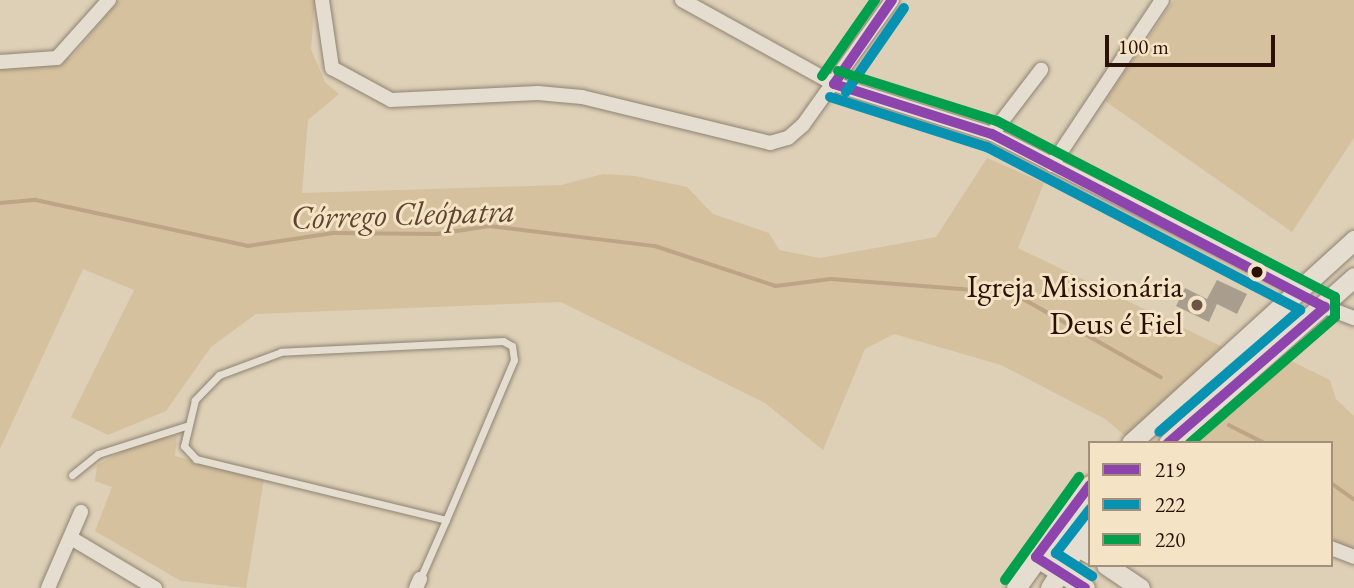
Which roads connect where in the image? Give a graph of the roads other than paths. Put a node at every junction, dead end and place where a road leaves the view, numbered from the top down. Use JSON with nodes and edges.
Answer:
{"nodes":[{"id":1,"x":109,"y":0,"type":"edge"},
{"id":2,"x":322,"y":0,"type":"edge"},
{"id":3,"x":334,"y":0,"type":"edge"},
{"id":4,"x":682,"y":0,"type":"edge"},
{"id":5,"x":892,"y":0,"type":"edge"},
{"id":6,"x":1162,"y":0,"type":"edge"},
{"id":7,"x":322,"y":16,"type":"junction"},
{"id":8,"x":0,"y":62,"type":"edge"},
{"id":9,"x":1041,"y":70,"type":"dead end"},
{"id":10,"x":834,"y":84,"type":"junction"},
{"id":11,"x":992,"y":134,"type":"junction"},
{"id":12,"x":1052,"y":165,"type":"junction"},
{"id":13,"x":1354,"y":240,"type":"edge"},
{"id":14,"x":1354,"y":277,"type":"edge"},
{"id":15,"x":1303,"y":291,"type":"junction"},
{"id":16,"x":1325,"y":307,"type":"junction"},
{"id":17,"x":1354,"y":318,"type":"edge"},
{"id":18,"x":186,"y":426,"type":"junction"},
{"id":19,"x":1133,"y":441,"type":"edge"},
{"id":20,"x":1170,"y":441,"type":"edge"},
{"id":21,"x":72,"y":475,"type":"dead end"},
{"id":22,"x":1088,"y":488,"type":"edge"},
{"id":23,"x":81,"y":512,"type":"dead end"},
{"id":24,"x":446,"y":520,"type":"junction"},
{"id":25,"x":1053,"y":532,"type":"junction"},
{"id":26,"x":1088,"y":533,"type":"edge"},
{"id":27,"x":71,"y":538,"type":"junction"},
{"id":28,"x":1333,"y":549,"type":"edge"},
{"id":29,"x":1083,"y":550,"type":"edge"},
{"id":30,"x":1036,"y":557,"type":"junction"},
{"id":31,"x":1354,"y":558,"type":"edge"},
{"id":32,"x":1109,"y":567,"type":"edge"},
{"id":33,"x":1056,"y":580,"type":"edge"},
{"id":34,"x":418,"y":583,"type":"edge"},
{"id":35,"x":48,"y":588,"type":"edge"},
{"id":36,"x":155,"y":588,"type":"edge"},
{"id":37,"x":1016,"y":588,"type":"edge"},
{"id":38,"x":1085,"y":588,"type":"edge"},
{"id":39,"x":1140,"y":588,"type":"edge"}],
"edges":[{"from":1,"to":8,"type":"street"},
{"from":2,"to":7,"type":"street"},
{"from":3,"to":7,"type":"street"},
{"from":4,"to":10,"type":"street"},
{"from":5,"to":10,"type":"street"},
{"from":6,"to":12,"type":"street"},
{"from":7,"to":10,"type":"street"},
{"from":9,"to":11,"type":"street"},
{"from":10,"to":11,"type":"street"},
{"from":11,"to":12,"type":"street"},
{"from":12,"to":15,"type":"street"},
{"from":13,"to":15,"type":"main road"},
{"from":14,"to":16,"type":"main road"},
{"from":15,"to":16,"type":"main road"},
{"from":15,"to":19,"type":"main road"},
{"from":16,"to":17,"type":"street"},
{"from":16,"to":20,"type":"main road"},
{"from":18,"to":21,"type":"lane"},
{"from":18,"to":24,"type":"lane"},
{"from":18,"to":24,"type":"lane"},
{"from":22,"to":25,"type":"main road"},
{"from":23,"to":27,"type":"street"},
{"from":24,"to":34,"type":"lane"},
{"from":25,"to":29,"type":"main road"},
{"from":25,"to":30,"type":"main road"},
{"from":26,"to":29,"type":"main road"},
{"from":27,"to":35,"type":"street"},
{"from":27,"to":36,"type":"street"},
{"from":28,"to":31,"type":"street"},
{"from":29,"to":33,"type":"main road"},
{"from":30,"to":33,"type":"main road"},
{"from":30,"to":37,"type":"main road"},
{"from":32,"to":39,"type":"main road"},
{"from":33,"to":38,"type":"main road"}]}
